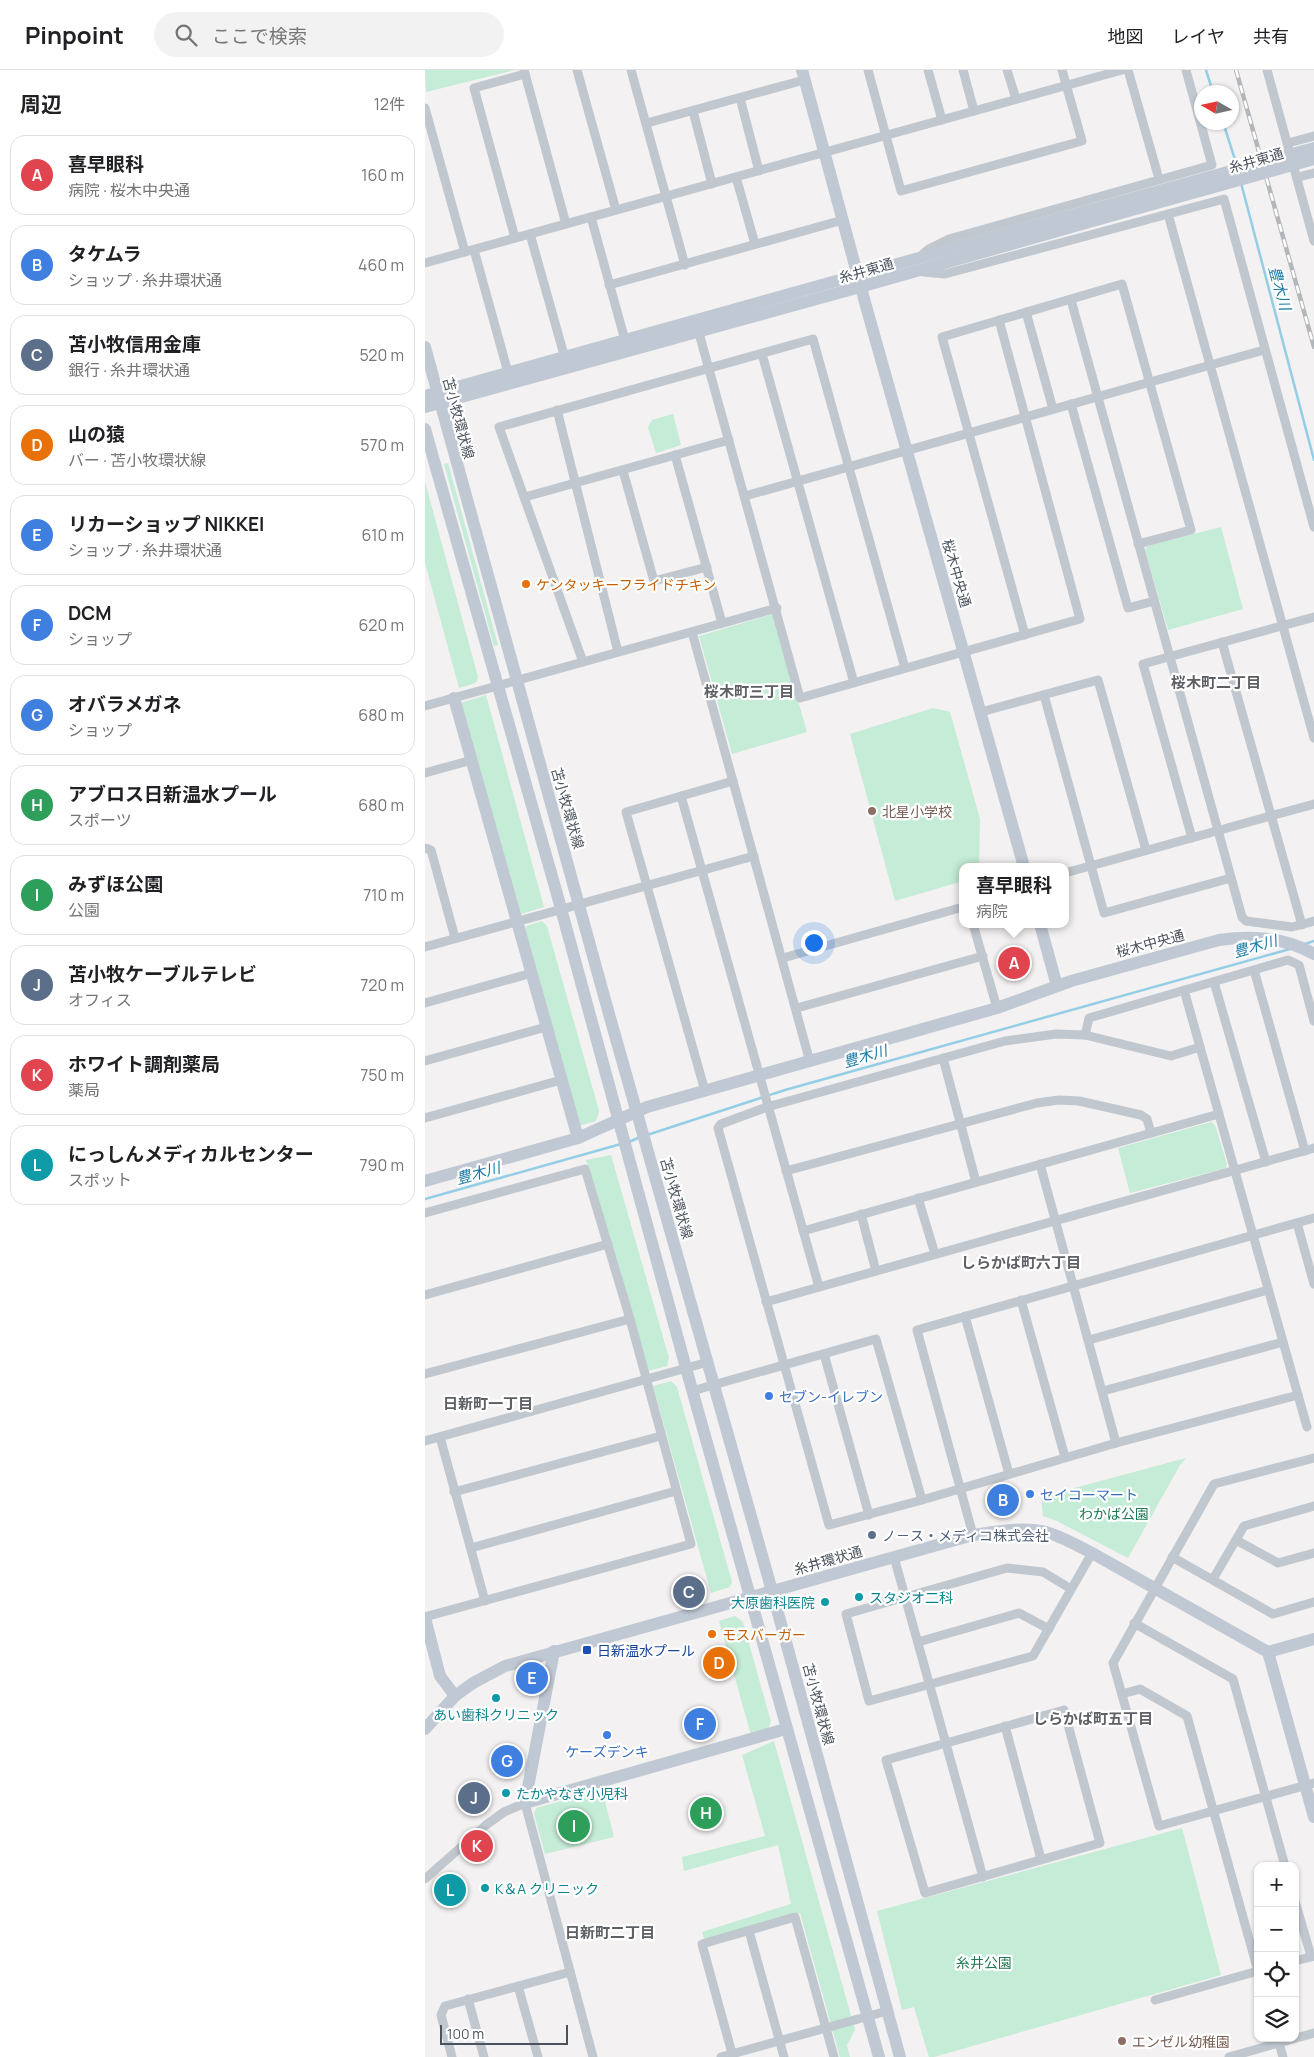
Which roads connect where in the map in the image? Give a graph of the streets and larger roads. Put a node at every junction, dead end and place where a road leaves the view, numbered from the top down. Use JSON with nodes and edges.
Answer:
{"nodes":[{"id":1,"x":577,"y":70,"type":"edge"},
{"id":2,"x":631,"y":70,"type":"edge"},
{"id":3,"x":868,"y":70,"type":"edge"},
{"id":4,"x":928,"y":70,"type":"edge"},
{"id":5,"x":963,"y":70,"type":"edge"},
{"id":6,"x":1007,"y":70,"type":"edge"},
{"id":7,"x":1062,"y":70,"type":"edge"},
{"id":8,"x":1122,"y":70,"type":"edge"},
{"id":9,"x":1128,"y":70,"type":"edge"},
{"id":10,"x":1187,"y":70,"type":"edge"},
{"id":11,"x":1267,"y":70,"type":"edge"},
{"id":12,"x":524,"y":72,"type":"edge"},
{"id":13,"x":803,"y":75,"type":"edge"},
{"id":14,"x":1066,"y":86,"type":"junction"},
{"id":15,"x":740,"y":98,"type":"junction"},
{"id":16,"x":1016,"y":100,"type":"junction"},
{"id":17,"x":425,"y":108,"type":"edge"},
{"id":18,"x":693,"y":111,"type":"junction"},
{"id":19,"x":974,"y":111,"type":"junction"},
{"id":20,"x":942,"y":120,"type":"junction"},
{"id":21,"x":647,"y":123,"type":"junction"},
{"id":22,"x":886,"y":135,"type":"junction"},
{"id":23,"x":1314,"y":136,"type":"edge"},
{"id":24,"x":1288,"y":143,"type":"junction"},
{"id":25,"x":1314,"y":148,"type":"edge"},
{"id":26,"x":824,"y":153,"type":"junction"},
{"id":27,"x":1314,"y":159,"type":"edge"},
{"id":28,"x":759,"y":171,"type":"junction"},
{"id":29,"x":1314,"y":173,"type":"edge"},
{"id":30,"x":736,"y":177,"type":"junction"},
{"id":31,"x":1298,"y":178,"type":"junction"},
{"id":32,"x":1159,"y":179,"type":"junction"},
{"id":33,"x":712,"y":184,"type":"junction"},
{"id":34,"x":666,"y":196,"type":"junction"},
{"id":35,"x":1113,"y":209,"type":"junction"},
{"id":36,"x":616,"y":210,"type":"junction"},
{"id":37,"x":1167,"y":214,"type":"junction"},
{"id":38,"x":591,"y":217,"type":"junction"},
{"id":39,"x":843,"y":220,"type":"junction"},
{"id":40,"x":566,"y":224,"type":"junction"},
{"id":41,"x":530,"y":234,"type":"junction"},
{"id":42,"x":515,"y":238,"type":"junction"},
{"id":43,"x":1314,"y":241,"type":"edge"},
{"id":44,"x":755,"y":244,"type":"junction"},
{"id":45,"x":469,"y":251,"type":"junction"},
{"id":46,"x":425,"y":263,"type":"edge"},
{"id":47,"x":685,"y":265,"type":"junction"},
{"id":48,"x":918,"y":265,"type":"junction"},
{"id":49,"x":859,"y":281,"type":"junction"},
{"id":50,"x":609,"y":284,"type":"junction"},
{"id":51,"x":1071,"y":300,"type":"junction"},
{"id":52,"x":1026,"y":312,"type":"junction"},
{"id":53,"x":999,"y":320,"type":"junction"},
{"id":54,"x":697,"y":326,"type":"junction"},
{"id":55,"x":626,"y":346,"type":"junction"},
{"id":56,"x":425,"y":347,"type":"edge"},
{"id":57,"x":1264,"y":350,"type":"junction"},
{"id":58,"x":763,"y":354,"type":"junction"},
{"id":59,"x":566,"y":362,"type":"junction"},
{"id":60,"x":1210,"y":366,"type":"junction"},
{"id":61,"x":708,"y":368,"type":"junction"},
{"id":62,"x":510,"y":378,"type":"junction"},
{"id":63,"x":1150,"y":382,"type":"junction"},
{"id":64,"x":434,"y":397,"type":"edge"},
{"id":65,"x":1097,"y":397,"type":"junction"},
{"id":66,"x":1071,"y":404,"type":"junction"},
{"id":67,"x":425,"y":407,"type":"edge"},
{"id":68,"x":1053,"y":409,"type":"junction"},
{"id":69,"x":557,"y":410,"type":"junction"},
{"id":70,"x":1025,"y":417,"type":"junction"},
{"id":71,"x":425,"y":430,"type":"edge"},
{"id":72,"x":968,"y":433,"type":"junction"},
{"id":73,"x":729,"y":440,"type":"junction"},
{"id":74,"x":906,"y":450,"type":"junction"},
{"id":75,"x":675,"y":456,"type":"junction"},
{"id":76,"x":849,"y":466,"type":"junction"},
{"id":77,"x":623,"y":471,"type":"junction"},
{"id":78,"x":799,"y":481,"type":"junction"},
{"id":79,"x":575,"y":483,"type":"junction"},
{"id":80,"x":745,"y":496,"type":"junction"},
{"id":81,"x":525,"y":497,"type":"junction"},
{"id":82,"x":1314,"y":527,"type":"edge"},
{"id":83,"x":1139,"y":544,"type":"junction"},
{"id":84,"x":707,"y":568,"type":"junction"},
{"id":85,"x":1154,"y":601,"type":"junction"},
{"id":86,"x":777,"y":608,"type":"junction"},
{"id":87,"x":1314,"y":617,"type":"edge"},
{"id":88,"x":722,"y":623,"type":"junction"},
{"id":89,"x":1282,"y":626,"type":"junction"},
{"id":90,"x":692,"y":632,"type":"junction"},
{"id":91,"x":1025,"y":634,"type":"junction"},
{"id":92,"x":1222,"y":642,"type":"junction"},
{"id":93,"x":618,"y":652,"type":"junction"},
{"id":94,"x":964,"y":652,"type":"junction"},
{"id":95,"x":1169,"y":656,"type":"junction"},
{"id":96,"x":583,"y":662,"type":"junction"},
{"id":97,"x":905,"y":668,"type":"junction"},
{"id":98,"x":517,"y":680,"type":"junction"},
{"id":99,"x":854,"y":683,"type":"junction"},
{"id":100,"x":497,"y":686,"type":"junction"},
{"id":101,"x":1044,"y":695,"type":"junction"},
{"id":102,"x":454,"y":698,"type":"junction"},
{"id":103,"x":425,"y":706,"type":"edge"},
{"id":104,"x":981,"y":712,"type":"junction"},
{"id":105,"x":1314,"y":738,"type":"edge"},
{"id":106,"x":472,"y":760,"type":"junction"},
{"id":107,"x":425,"y":773,"type":"edge"},
{"id":108,"x":733,"y":781,"type":"junction"},
{"id":109,"x":681,"y":796,"type":"junction"},
{"id":110,"x":1314,"y":804,"type":"edge"},
{"id":111,"x":1271,"y":815,"type":"junction"},
{"id":112,"x":1218,"y":830,"type":"junction"},
{"id":113,"x":1192,"y":838,"type":"junction"},
{"id":114,"x":425,"y":848,"type":"edge"},
{"id":115,"x":1146,"y":850,"type":"junction"},
{"id":116,"x":754,"y":856,"type":"junction"},
{"id":117,"x":1023,"y":863,"type":"edge"},
{"id":118,"x":1091,"y":866,"type":"junction"},
{"id":119,"x":701,"y":871,"type":"junction"},
{"id":120,"x":1069,"y":872,"type":"edge"},
{"id":121,"x":1231,"y":878,"type":"junction"},
{"id":122,"x":648,"y":886,"type":"junction"},
{"id":123,"x":579,"y":904,"type":"junction"},
{"id":124,"x":959,"y":908,"type":"edge"},
{"id":125,"x":561,"y":909,"type":"junction"},
{"id":126,"x":517,"y":921,"type":"junction"},
{"id":127,"x":1314,"y":921,"type":"edge"},
{"id":128,"x":1302,"y":925,"type":"junction"},
{"id":129,"x":974,"y":928,"type":"edge"},
{"id":130,"x":1041,"y":928,"type":"edge"},
{"id":131,"x":455,"y":938,"type":"junction"},
{"id":132,"x":425,"y":947,"type":"edge"},
{"id":133,"x":1312,"y":953,"type":"edge"},
{"id":134,"x":983,"y":956,"type":"junction"},
{"id":135,"x":783,"y":958,"type":"junction"},
{"id":136,"x":1254,"y":970,"type":"junction"},
{"id":137,"x":531,"y":973,"type":"junction"},
{"id":138,"x":1214,"y":982,"type":"junction"},
{"id":139,"x":1057,"y":986,"type":"junction"},
{"id":140,"x":1184,"y":990,"type":"junction"},
{"id":141,"x":425,"y":1002,"type":"edge"},
{"id":142,"x":797,"y":1008,"type":"junction"},
{"id":143,"x":997,"y":1008,"type":"junction"},
{"id":144,"x":1314,"y":1021,"type":"edge"},
{"id":145,"x":546,"y":1027,"type":"junction"},
{"id":146,"x":1085,"y":1035,"type":"junction"},
{"id":147,"x":1200,"y":1047,"type":"junction"},
{"id":148,"x":943,"y":1058,"type":"junction"},
{"id":149,"x":425,"y":1060,"type":"edge"},
{"id":150,"x":811,"y":1062,"type":"junction"},
{"id":151,"x":759,"y":1076,"type":"junction"},
{"id":152,"x":561,"y":1080,"type":"junction"},
{"id":153,"x":705,"y":1091,"type":"junction"},
{"id":154,"x":767,"y":1104,"type":"junction"},
{"id":155,"x":637,"y":1112,"type":"junction"},
{"id":156,"x":1219,"y":1114,"type":"junction"},
{"id":157,"x":425,"y":1118,"type":"edge"},
{"id":158,"x":960,"y":1124,"type":"junction"},
{"id":159,"x":619,"y":1126,"type":"junction"},
{"id":160,"x":1151,"y":1133,"type":"junction"},
{"id":161,"x":578,"y":1138,"type":"junction"},
{"id":162,"x":1309,"y":1149,"type":"edge"},
{"id":163,"x":1266,"y":1162,"type":"junction"},
{"id":164,"x":1040,"y":1164,"type":"junction"},
{"id":165,"x":786,"y":1171,"type":"junction"},
{"id":166,"x":1235,"y":1171,"type":"junction"},
{"id":167,"x":425,"y":1181,"type":"edge"},
{"id":168,"x":976,"y":1182,"type":"junction"},
{"id":169,"x":919,"y":1198,"type":"junction"},
{"id":170,"x":425,"y":1213,"type":"edge"},
{"id":171,"x":861,"y":1214,"type":"junction"},
{"id":172,"x":1314,"y":1218,"type":"edge"},
{"id":173,"x":1056,"y":1221,"type":"junction"},
{"id":174,"x":1297,"y":1223,"type":"junction"},
{"id":175,"x":803,"y":1230,"type":"junction"},
{"id":176,"x":1252,"y":1236,"type":"junction"},
{"id":177,"x":608,"y":1244,"type":"junction"},
{"id":178,"x":935,"y":1254,"type":"junction"},
{"id":179,"x":877,"y":1270,"type":"junction"},
{"id":180,"x":1314,"y":1284,"type":"edge"},
{"id":181,"x":1074,"y":1285,"type":"junction"},
{"id":182,"x":819,"y":1287,"type":"junction"},
{"id":183,"x":1268,"y":1290,"type":"junction"},
{"id":184,"x":425,"y":1295,"type":"edge"},
{"id":185,"x":1021,"y":1300,"type":"junction"},
{"id":186,"x":767,"y":1302,"type":"junction"},
{"id":187,"x":965,"y":1316,"type":"junction"},
{"id":188,"x":630,"y":1319,"type":"junction"},
{"id":189,"x":1089,"y":1340,"type":"junction"},
{"id":190,"x":1283,"y":1342,"type":"junction"},
{"id":191,"x":824,"y":1354,"type":"junction"},
{"id":192,"x":708,"y":1362,"type":"junction"},
{"id":193,"x":784,"y":1365,"type":"junction"},
{"id":194,"x":686,"y":1368,"type":"junction"},
{"id":195,"x":425,"y":1374,"type":"edge"},
{"id":196,"x":646,"y":1380,"type":"junction"},
{"id":197,"x":715,"y":1385,"type":"junction"},
{"id":198,"x":692,"y":1391,"type":"junction"},
{"id":199,"x":1103,"y":1391,"type":"junction"},
{"id":200,"x":1298,"y":1395,"type":"junction"},
{"id":201,"x":1307,"y":1428,"type":"dead end"},
{"id":202,"x":661,"y":1436,"type":"junction"},
{"id":203,"x":440,"y":1437,"type":"junction"},
{"id":204,"x":425,"y":1441,"type":"edge"},
{"id":205,"x":1116,"y":1443,"type":"junction"},
{"id":206,"x":1065,"y":1457,"type":"junction"},
{"id":207,"x":1314,"y":1458,"type":"edge"},
{"id":208,"x":1009,"y":1474,"type":"junction"},
{"id":209,"x":960,"y":1488,"type":"junction"},
{"id":210,"x":676,"y":1491,"type":"junction"},
{"id":211,"x":454,"y":1492,"type":"junction"},
{"id":212,"x":922,"y":1500,"type":"junction"},
{"id":213,"x":1314,"y":1506,"type":"edge"},
{"id":214,"x":869,"y":1514,"type":"junction"},
{"id":215,"x":973,"y":1536,"type":"junction"},
{"id":216,"x":1235,"y":1540,"type":"junction"},
{"id":217,"x":471,"y":1548,"type":"junction"},
{"id":218,"x":1092,"y":1553,"type":"junction"},
{"id":219,"x":1314,"y":1553,"type":"edge"},
{"id":220,"x":894,"y":1557,"type":"junction"},
{"id":221,"x":1172,"y":1557,"type":"junction"},
{"id":222,"x":1213,"y":1579,"type":"junction"},
{"id":223,"x":1071,"y":1588,"type":"junction"},
{"id":224,"x":1155,"y":1588,"type":"junction"},
{"id":225,"x":772,"y":1591,"type":"junction"},
{"id":226,"x":905,"y":1597,"type":"junction"},
{"id":227,"x":750,"y":1598,"type":"junction"},
{"id":228,"x":485,"y":1601,"type":"junction"},
{"id":229,"x":1314,"y":1602,"type":"edge"},
{"id":230,"x":425,"y":1618,"type":"edge"},
{"id":231,"x":1135,"y":1623,"type":"junction"},
{"id":232,"x":1049,"y":1629,"type":"junction"},
{"id":233,"x":1314,"y":1639,"type":"edge"},
{"id":234,"x":918,"y":1642,"type":"junction"},
{"id":235,"x":554,"y":1651,"type":"junction"},
{"id":236,"x":1268,"y":1652,"type":"junction"},
{"id":237,"x":930,"y":1685,"type":"junction"},
{"id":238,"x":1122,"y":1694,"type":"junction"},
{"id":239,"x":455,"y":1696,"type":"junction"},
{"id":240,"x":1005,"y":1726,"type":"junction"},
{"id":241,"x":425,"y":1729,"type":"edge"},
{"id":242,"x":786,"y":1729,"type":"junction"},
{"id":243,"x":945,"y":1742,"type":"junction"},
{"id":244,"x":1310,"y":1784,"type":"edge"},
{"id":245,"x":1266,"y":1796,"type":"junction"},
{"id":246,"x":525,"y":1803,"type":"junction"},
{"id":247,"x":1213,"y":1811,"type":"junction"},
{"id":248,"x":1314,"y":1817,"type":"edge"},
{"id":249,"x":1041,"y":1859,"type":"junction"},
{"id":250,"x":1284,"y":1862,"type":"edge"},
{"id":251,"x":983,"y":1877,"type":"junction"},
{"id":252,"x":425,"y":1879,"type":"edge"},
{"id":253,"x":1297,"y":1907,"type":"edge"},
{"id":254,"x":749,"y":1931,"type":"junction"},
{"id":255,"x":1313,"y":1956,"type":"edge"},
{"id":256,"x":1254,"y":1957,"type":"edge"},
{"id":257,"x":1299,"y":1960,"type":"edge"},
{"id":258,"x":570,"y":1972,"type":"junction"},
{"id":259,"x":1254,"y":1972,"type":"edge"},
{"id":260,"x":518,"y":1986,"type":"junction"},
{"id":261,"x":468,"y":1999,"type":"junction"},
{"id":262,"x":1155,"y":2000,"type":"dead end"},
{"id":263,"x":887,"y":2011,"type":"junction"},
{"id":264,"x":868,"y":2016,"type":"junction"},
{"id":265,"x":825,"y":2028,"type":"junction"},
{"id":266,"x":1314,"y":2033,"type":"edge"},
{"id":267,"x":780,"y":2041,"type":"junction"},
{"id":268,"x":1279,"y":2043,"type":"junction"},
{"id":269,"x":733,"y":2055,"type":"edge"},
{"id":270,"x":452,"y":2057,"type":"edge"},
{"id":271,"x":484,"y":2057,"type":"edge"},
{"id":272,"x":538,"y":2057,"type":"edge"},
{"id":273,"x":593,"y":2057,"type":"edge"},
{"id":274,"x":721,"y":2057,"type":"edge"},
{"id":275,"x":784,"y":2057,"type":"edge"},
{"id":276,"x":834,"y":2057,"type":"edge"},
{"id":277,"x":879,"y":2057,"type":"edge"},
{"id":278,"x":900,"y":2057,"type":"edge"},
{"id":279,"x":1229,"y":2057,"type":"edge"},
{"id":280,"x":1283,"y":2057,"type":"edge"}],
"edges":[{"from":1,"to":36,"type":"street"},
{"from":2,"to":21,"type":"street"},
{"from":3,"to":22,"type":"street"},
{"from":4,"to":20,"type":"street"},
{"from":5,"to":19,"type":"street"},
{"from":6,"to":16,"type":"street"},
{"from":7,"to":14,"type":"street"},
{"from":8,"to":14,"type":"street"},
{"from":9,"to":32,"type":"street"},
{"from":10,"to":32,"type":"street"},
{"from":11,"to":24,"type":"street"},
{"from":12,"to":40,"type":"street"},
{"from":12,"to":42,"type":"street"},
{"from":13,"to":15,"type":"street"},
{"from":13,"to":26,"type":"street","name":"桜木中央通"},
{"from":14,"to":16,"type":"street"},
{"from":14,"to":22,"type":"street"},
{"from":15,"to":18,"type":"street"},
{"from":15,"to":28,"type":"street"},
{"from":16,"to":19,"type":"street"},
{"from":17,"to":45,"type":"street"},
{"from":18,"to":21,"type":"street"},
{"from":18,"to":33,"type":"street"},
{"from":19,"to":20,"type":"street"},
{"from":20,"to":22,"type":"street"},
{"from":21,"to":34,"type":"street"},
{"from":22,"to":26,"type":"street"},
{"from":23,"to":24,"type":"street"},
{"from":24,"to":31,"type":"street"},
{"from":25,"to":35,"type":"street","name":"糸井東通","bridge":true},
{"from":26,"to":28,"type":"street"},
{"from":26,"to":39,"type":"street","name":"桜木中央通"},
{"from":27,"to":35,"type":"street","name":"糸井東通","bridge":true},
{"from":28,"to":30,"type":"street"},
{"from":29,"to":31,"type":"street"},
{"from":30,"to":33,"type":"street"},
{"from":30,"to":44,"type":"street"},
{"from":31,"to":43,"type":"street"},
{"from":32,"to":48,"type":"street"},
{"from":33,"to":34,"type":"street"},
{"from":34,"to":36,"type":"street"},
{"from":34,"to":47,"type":"street"},
{"from":35,"to":48,"type":"street","name":"糸井東通"},
{"from":36,"to":38,"type":"street"},
{"from":37,"to":48,"type":"street"},
{"from":37,"to":57,"type":"street"},
{"from":37,"to":60,"type":"street"},
{"from":38,"to":40,"type":"street"},
{"from":38,"to":50,"type":"street"},
{"from":39,"to":44,"type":"street"},
{"from":39,"to":49,"type":"street","name":"桜木中央通"},
{"from":40,"to":41,"type":"street"},
{"from":41,"to":42,"type":"street"},
{"from":41,"to":59,"type":"street"},
{"from":42,"to":45,"type":"street"},
{"from":44,"to":47,"type":"street"},
{"from":45,"to":46,"type":"street"},
{"from":45,"to":62,"type":"street"},
{"from":47,"to":50,"type":"street"},
{"from":48,"to":49,"type":"street","name":"糸井東通"},
{"from":49,"to":54,"type":"street","name":"糸井東通"},
{"from":49,"to":74,"type":"street","name":"桜木中央通"},
{"from":50,"to":55,"type":"street"},
{"from":51,"to":52,"type":"street"},
{"from":51,"to":63,"type":"street"},
{"from":51,"to":65,"type":"street"},
{"from":52,"to":53,"type":"street"},
{"from":52,"to":68,"type":"street"},
{"from":53,"to":70,"type":"street"},
{"from":53,"to":72,"type":"street"},
{"from":54,"to":55,"type":"street","name":"糸井東通"},
{"from":54,"to":61,"type":"street"},
{"from":55,"to":59,"type":"street","name":"糸井東通"},
{"from":56,"to":64,"type":"street","name":"苫小牧環状線"},
{"from":57,"to":60,"type":"street"},
{"from":57,"to":82,"type":"street"},
{"from":58,"to":61,"type":"street"},
{"from":58,"to":76,"type":"street"},
{"from":58,"to":78,"type":"street"},
{"from":59,"to":62,"type":"street","name":"糸井東通"},
{"from":60,"to":63,"type":"street"},
{"from":60,"to":89,"type":"street"},
{"from":61,"to":69,"type":"street"},
{"from":61,"to":73,"type":"street"},
{"from":62,"to":64,"type":"street","name":"糸井東通"},
{"from":63,"to":65,"type":"street"},
{"from":63,"to":83,"type":"street"},
{"from":64,"to":67,"type":"street","name":"糸井東通"},
{"from":64,"to":98,"type":"street","name":"苫小牧環状線"},
{"from":65,"to":66,"type":"street"},
{"from":65,"to":83,"type":"street"},
{"from":66,"to":68,"type":"street"},
{"from":66,"to":85,"type":"street"},
{"from":68,"to":70,"type":"street"},
{"from":69,"to":79,"type":"street"},
{"from":69,"to":81,"type":"street"},
{"from":70,"to":72,"type":"street"},
{"from":70,"to":91,"type":"street"},
{"from":71,"to":100,"type":"street"},
{"from":72,"to":74,"type":"street"},
{"from":72,"to":91,"type":"street"},
{"from":73,"to":75,"type":"street"},
{"from":73,"to":80,"type":"street"},
{"from":74,"to":76,"type":"street"},
{"from":74,"to":94,"type":"street","name":"桜木中央通"},
{"from":75,"to":77,"type":"street"},
{"from":75,"to":84,"type":"street"},
{"from":76,"to":78,"type":"street"},
{"from":76,"to":97,"type":"street"},
{"from":77,"to":79,"type":"street"},
{"from":77,"to":84,"type":"street"},
{"from":78,"to":80,"type":"street"},
{"from":78,"to":99,"type":"street"},
{"from":79,"to":81,"type":"street"},
{"from":79,"to":93,"type":"street"},
{"from":80,"to":86,"type":"street"},
{"from":81,"to":96,"type":"street"},
{"from":83,"to":85,"type":"street"},
{"from":84,"to":88,"type":"street"},
{"from":85,"to":95,"type":"street"},
{"from":86,"to":88,"type":"street"},
{"from":86,"to":99,"type":"street"},
{"from":87,"to":89,"type":"street"},
{"from":88,"to":90,"type":"street"},
{"from":89,"to":92,"type":"street"},
{"from":89,"to":105,"type":"street"},
{"from":90,"to":93,"type":"street"},
{"from":90,"to":108,"type":"street"},
{"from":91,"to":94,"type":"street"},
{"from":92,"to":95,"type":"street"},
{"from":92,"to":111,"type":"street"},
{"from":93,"to":96,"type":"street"},
{"from":94,"to":97,"type":"street"},
{"from":94,"to":104,"type":"street","name":"桜木中央通"},
{"from":95,"to":112,"type":"street"},
{"from":95,"to":113,"type":"street"},
{"from":96,"to":98,"type":"street"},
{"from":97,"to":99,"type":"street"},
{"from":98,"to":100,"type":"street"},
{"from":98,"to":123,"type":"street","name":"苫小牧環状線"},
{"from":100,"to":102,"type":"street"},
{"from":100,"to":125,"type":"street"},
{"from":101,"to":104,"type":"street"},
{"from":101,"to":115,"type":"street"},
{"from":101,"to":118,"type":"street"},
{"from":102,"to":103,"type":"street"},
{"from":102,"to":106,"type":"street"},
{"from":104,"to":117,"type":"street","name":"桜木中央通"},
{"from":106,"to":107,"type":"street"},
{"from":106,"to":126,"type":"street"},
{"from":108,"to":109,"type":"street"},
{"from":108,"to":116,"type":"street"},
{"from":109,"to":119,"type":"street"},
{"from":109,"to":122,"type":"street"},
{"from":110,"to":111,"type":"street"},
{"from":111,"to":112,"type":"street"},
{"from":111,"to":128,"type":"street"},
{"from":112,"to":113,"type":"street"},
{"from":112,"to":121,"type":"street"},
{"from":113,"to":115,"type":"street"},
{"from":114,"to":131,"type":"street"},
{"from":115,"to":118,"type":"street"},
{"from":116,"to":119,"type":"street"},
{"from":116,"to":135,"type":"street"},
{"from":118,"to":120,"type":"street"},
{"from":118,"to":121,"type":"street"},
{"from":119,"to":122,"type":"street"},
{"from":119,"to":151,"type":"street"},
{"from":121,"to":128,"type":"street"},
{"from":122,"to":123,"type":"street"},
{"from":122,"to":153,"type":"street"},
{"from":123,"to":125,"type":"street"},
{"from":123,"to":155,"type":"street","name":"苫小牧環状線"},
{"from":124,"to":135,"type":"street"},
{"from":125,"to":126,"type":"street"},
{"from":125,"to":159,"type":"street"},
{"from":126,"to":131,"type":"street"},
{"from":126,"to":137,"type":"street"},
{"from":127,"to":128,"type":"street"},
{"from":129,"to":134,"type":"street"},
{"from":130,"to":139,"type":"street"},
{"from":131,"to":132,"type":"street"},
{"from":133,"to":139,"type":"street","name":"桜木中央通"},
{"from":134,"to":142,"type":"street"},
{"from":134,"to":143,"type":"street"},
{"from":135,"to":142,"type":"street"},
{"from":136,"to":138,"type":"street"},
{"from":136,"to":144,"type":"street"},
{"from":136,"to":162,"type":"street"},
{"from":137,"to":141,"type":"street"},
{"from":137,"to":145,"type":"street"},
{"from":138,"to":140,"type":"street"},
{"from":138,"to":163,"type":"street"},
{"from":139,"to":143,"type":"street","name":"桜木中央通"},
{"from":140,"to":146,"type":"street"},
{"from":140,"to":147,"type":"street"},
{"from":142,"to":150,"type":"street"},
{"from":143,"to":150,"type":"street","name":"桜木中央通"},
{"from":145,"to":149,"type":"street"},
{"from":145,"to":152,"type":"street"},
{"from":146,"to":147,"type":"street"},
{"from":146,"to":148,"type":"street"},
{"from":147,"to":156,"type":"street"},
{"from":148,"to":154,"type":"street"},
{"from":148,"to":158,"type":"street"},
{"from":150,"to":151,"type":"street","name":"桜木中央通"},
{"from":151,"to":153,"type":"street","name":"桜木中央通"},
{"from":151,"to":154,"type":"street"},
{"from":152,"to":157,"type":"street"},
{"from":152,"to":161,"type":"street"},
{"from":153,"to":155,"type":"street","name":"桜木中央通"},
{"from":154,"to":165,"type":"street"},
{"from":154,"to":186,"type":"street"},
{"from":155,"to":159,"type":"street","name":"桜木中央通"},
{"from":155,"to":192,"type":"street","name":"苫小牧環状線"},
{"from":156,"to":160,"type":"street"},
{"from":156,"to":166,"type":"street"},
{"from":158,"to":160,"type":"street"},
{"from":158,"to":165,"type":"street"},
{"from":158,"to":168,"type":"street"},
{"from":159,"to":161,"type":"street","name":"桜木中央通"},
{"from":159,"to":194,"type":"street"},
{"from":160,"to":164,"type":"street"},
{"from":161,"to":167,"type":"street","name":"桜木中央通"},
{"from":162,"to":163,"type":"street"},
{"from":163,"to":166,"type":"street"},
{"from":164,"to":168,"type":"street"},
{"from":164,"to":173,"type":"street"},
{"from":165,"to":175,"type":"street"},
{"from":166,"to":173,"type":"street"},
{"from":166,"to":176,"type":"street"},
{"from":168,"to":169,"type":"street"},
{"from":169,"to":171,"type":"street"},
{"from":169,"to":178,"type":"street"},
{"from":170,"to":177,"type":"street"},
{"from":171,"to":175,"type":"street"},
{"from":171,"to":179,"type":"street"},
{"from":172,"to":174,"type":"street"},
{"from":173,"to":178,"type":"street"},
{"from":173,"to":181,"type":"street"},
{"from":174,"to":176,"type":"street"},
{"from":174,"to":180,"type":"street"},
{"from":175,"to":182,"type":"street"},
{"from":176,"to":181,"type":"street"},
{"from":176,"to":183,"type":"street"},
{"from":177,"to":184,"type":"street"},
{"from":177,"to":188,"type":"street"},
{"from":178,"to":179,"type":"street"},
{"from":179,"to":182,"type":"street"},
{"from":181,"to":185,"type":"street"},
{"from":181,"to":189,"type":"street"},
{"from":182,"to":186,"type":"street"},
{"from":183,"to":189,"type":"street"},
{"from":183,"to":190,"type":"street"},
{"from":185,"to":187,"type":"street"},
{"from":185,"to":206,"type":"street"},
{"from":186,"to":193,"type":"street"},
{"from":187,"to":208,"type":"street"},
{"from":187,"to":209,"type":"street"},
{"from":188,"to":195,"type":"street"},
{"from":188,"to":196,"type":"street"},
{"from":189,"to":199,"type":"street"},
{"from":190,"to":199,"type":"street"},
{"from":190,"to":200,"type":"street"},
{"from":191,"to":193,"type":"street"},
{"from":191,"to":212,"type":"street"},
{"from":191,"to":214,"type":"street"},
{"from":192,"to":194,"type":"street"},
{"from":192,"to":197,"type":"street","name":"苫小牧環状線"},
{"from":193,"to":197,"type":"street"},
{"from":193,"to":214,"type":"street"},
{"from":194,"to":196,"type":"street"},
{"from":194,"to":198,"type":"street"},
{"from":196,"to":202,"type":"street"},
{"from":196,"to":203,"type":"street"},
{"from":197,"to":198,"type":"street"},
{"from":197,"to":225,"type":"street","name":"苫小牧環状線"},
{"from":198,"to":227,"type":"street"},
{"from":199,"to":205,"type":"street"},
{"from":200,"to":201,"type":"street"},
{"from":200,"to":205,"type":"street"},
{"from":202,"to":210,"type":"street"},
{"from":202,"to":211,"type":"street"},
{"from":203,"to":204,"type":"street"},
{"from":203,"to":211,"type":"street"},
{"from":205,"to":206,"type":"street"},
{"from":206,"to":208,"type":"street"},
{"from":207,"to":221,"type":"street"},
{"from":208,"to":209,"type":"street"},
{"from":209,"to":212,"type":"street"},
{"from":209,"to":215,"type":"street"},
{"from":210,"to":217,"type":"street"},
{"from":210,"to":228,"type":"street"},
{"from":211,"to":217,"type":"street"},
{"from":212,"to":214,"type":"street"},
{"from":213,"to":216,"type":"street"},
{"from":215,"to":218,"type":"street","name":"糸井環状通"},
{"from":215,"to":220,"type":"street","name":"糸井環状通"},
{"from":216,"to":219,"type":"street"},
{"from":216,"to":222,"type":"street"},
{"from":217,"to":228,"type":"street"},
{"from":218,"to":223,"type":"street"},
{"from":218,"to":224,"type":"street","name":"糸井環状通"},
{"from":220,"to":225,"type":"street","name":"糸井環状通"},
{"from":220,"to":226,"type":"street"},
{"from":221,"to":222,"type":"street"},
{"from":221,"to":224,"type":"street"},
{"from":222,"to":229,"type":"street"},
{"from":223,"to":226,"type":"street"},
{"from":223,"to":232,"type":"street"},
{"from":224,"to":231,"type":"street"},
{"from":224,"to":236,"type":"street","name":"糸井環状通"},
{"from":225,"to":227,"type":"street","name":"糸井環状通"},
{"from":225,"to":263,"type":"street","name":"苫小牧環状線"},
{"from":226,"to":234,"type":"street"},
{"from":226,"to":237,"type":"street"},
{"from":227,"to":235,"type":"street","name":"糸井環状通"},
{"from":227,"to":242,"type":"street"},
{"from":228,"to":230,"type":"street"},
{"from":230,"to":239,"type":"street"},
{"from":231,"to":238,"type":"street"},
{"from":231,"to":245,"type":"street"},
{"from":232,"to":234,"type":"street"},
{"from":232,"to":237,"type":"street"},
{"from":233,"to":236,"type":"street"},
{"from":234,"to":237,"type":"street"},
{"from":235,"to":239,"type":"street","name":"糸井環状通"},
{"from":235,"to":246,"type":"street"},
{"from":236,"to":244,"type":"street"},
{"from":237,"to":243,"type":"street"},
{"from":238,"to":247,"type":"street"},
{"from":238,"to":247,"type":"street"},
{"from":239,"to":241,"type":"street","name":"糸井環状通"},
{"from":240,"to":243,"type":"street"},
{"from":240,"to":249,"type":"street"},
{"from":240,"to":249,"type":"street"},
{"from":242,"to":246,"type":"street"},
{"from":242,"to":264,"type":"street"},
{"from":243,"to":251,"type":"street"},
{"from":243,"to":251,"type":"street"},
{"from":244,"to":245,"type":"street"},
{"from":244,"to":248,"type":"street"},
{"from":245,"to":247,"type":"street"},
{"from":245,"to":250,"type":"street"},
{"from":246,"to":252,"type":"street"},
{"from":246,"to":258,"type":"street"},
{"from":247,"to":256,"type":"street"},
{"from":249,"to":251,"type":"street"},
{"from":253,"to":255,"type":"street"},
{"from":254,"to":265,"type":"street"},
{"from":254,"to":267,"type":"street"},
{"from":254,"to":269,"type":"street"},
{"from":255,"to":257,"type":"street"},
{"from":258,"to":260,"type":"street"},
{"from":258,"to":273,"type":"street"},
{"from":259,"to":262,"type":"street"},
{"from":260,"to":261,"type":"street"},
{"from":260,"to":272,"type":"street"},
{"from":261,"to":270,"type":"street"},
{"from":261,"to":271,"type":"street"},
{"from":263,"to":264,"type":"street"},
{"from":263,"to":278,"type":"street","name":"苫小牧環状線"},
{"from":264,"to":265,"type":"street"},
{"from":264,"to":277,"type":"street"},
{"from":265,"to":267,"type":"street"},
{"from":265,"to":276,"type":"street"},
{"from":266,"to":268,"type":"street"},
{"from":267,"to":269,"type":"street"},
{"from":267,"to":275,"type":"street"},
{"from":268,"to":279,"type":"street"},
{"from":268,"to":280,"type":"street"},
{"from":269,"to":274,"type":"street"}]}
